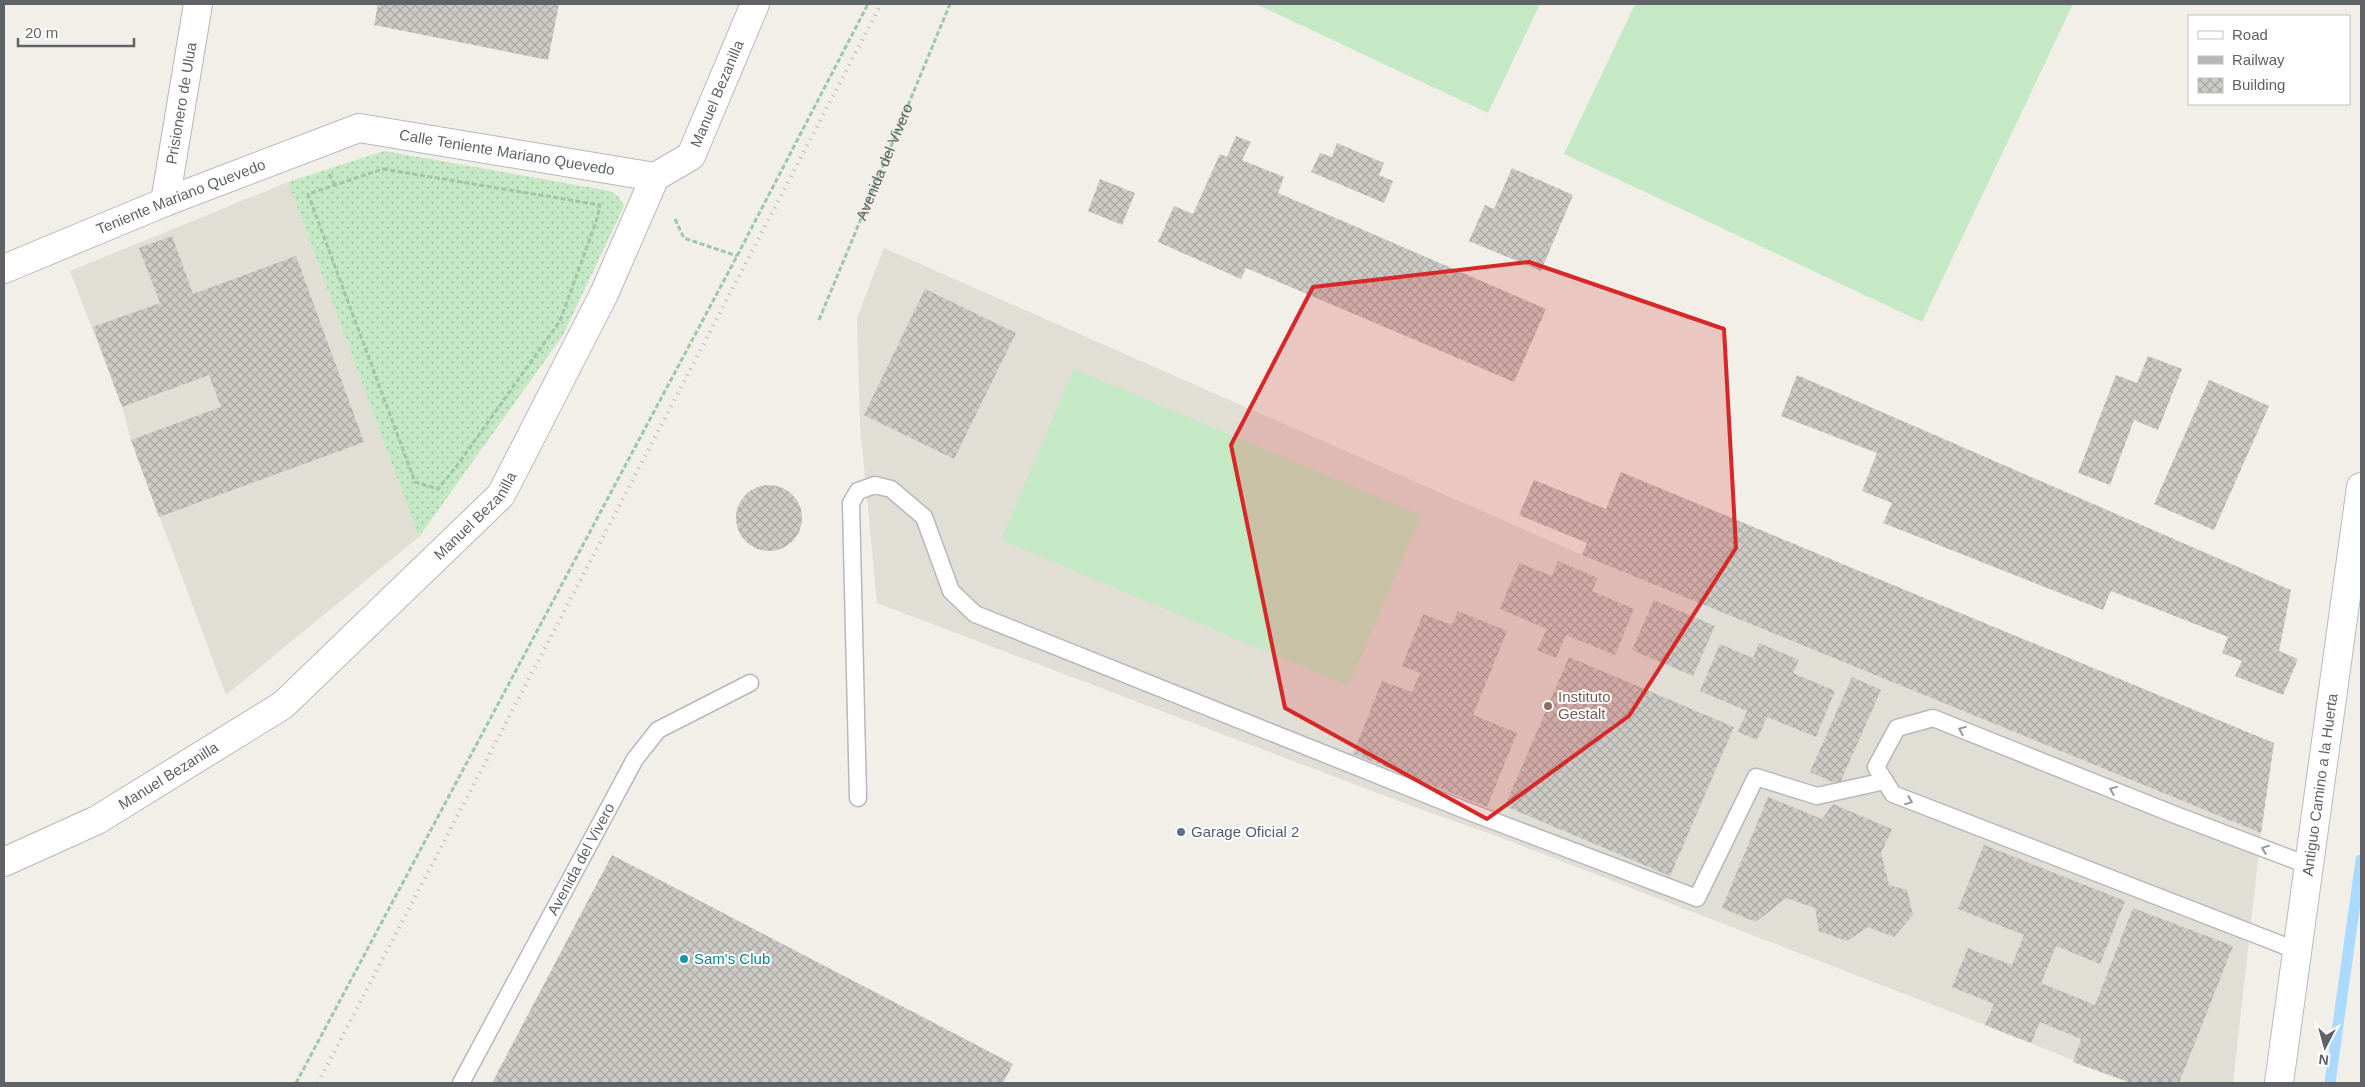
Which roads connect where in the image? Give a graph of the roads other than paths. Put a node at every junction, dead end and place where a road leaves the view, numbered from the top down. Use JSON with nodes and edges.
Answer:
{"nodes":[{"id":1,"x":198,"y":4,"type":"edge"},
{"id":2,"x":755,"y":4,"type":"edge"},
{"id":3,"x":359,"y":128,"type":"joint"},
{"id":4,"x":655,"y":178,"type":"junction"},
{"id":5,"x":165,"y":202,"type":"junction"},
{"id":6,"x":4,"y":269,"type":"edge"},
{"id":7,"x":2361,"y":487,"type":"edge"},
{"id":8,"x":750,"y":683,"type":"dead end"},
{"id":9,"x":1885,"y":781,"type":"junction"},
{"id":10,"x":858,"y":798,"type":"dead end"},
{"id":11,"x":4,"y":862,"type":"edge"},
{"id":12,"x":2310,"y":866,"type":"junction"},
{"id":13,"x":2298,"y":951,"type":"junction"},
{"id":14,"x":461,"y":1083,"type":"edge"},
{"id":15,"x":2279,"y":1083,"type":"edge"}],
"edges":[{"from":1,"to":5,"type":"street","name":"Prisionero de Ulua"},
{"from":2,"to":4,"type":"street","name":"Manuel Bezanilla"},
{"from":3,"to":4,"type":"street","name":"Calle Teniente Mariano Quevedo"},
{"from":3,"to":5,"type":"street","name":"Teniente Mariano Quevedo"},
{"from":4,"to":11,"type":"street","name":"Manuel Bezanilla"},
{"from":5,"to":6,"type":"street","name":"Teniente Mariano Quevedo"},
{"from":7,"to":12,"type":"street","name":"Antiguo Camino a la Huerta"},
{"from":8,"to":14,"type":"lane","name":"Avenida del Vivero"},
{"from":9,"to":10,"type":"lane"},
{"from":12,"to":9,"type":"lane","one_way":true},
{"from":9,"to":13,"type":"lane","one_way":true},
{"from":12,"to":13,"type":"street","name":"Antiguo Camino a la Huerta"},
{"from":13,"to":15,"type":"street","name":"Antiguo Camino a la Huerta"}]}
